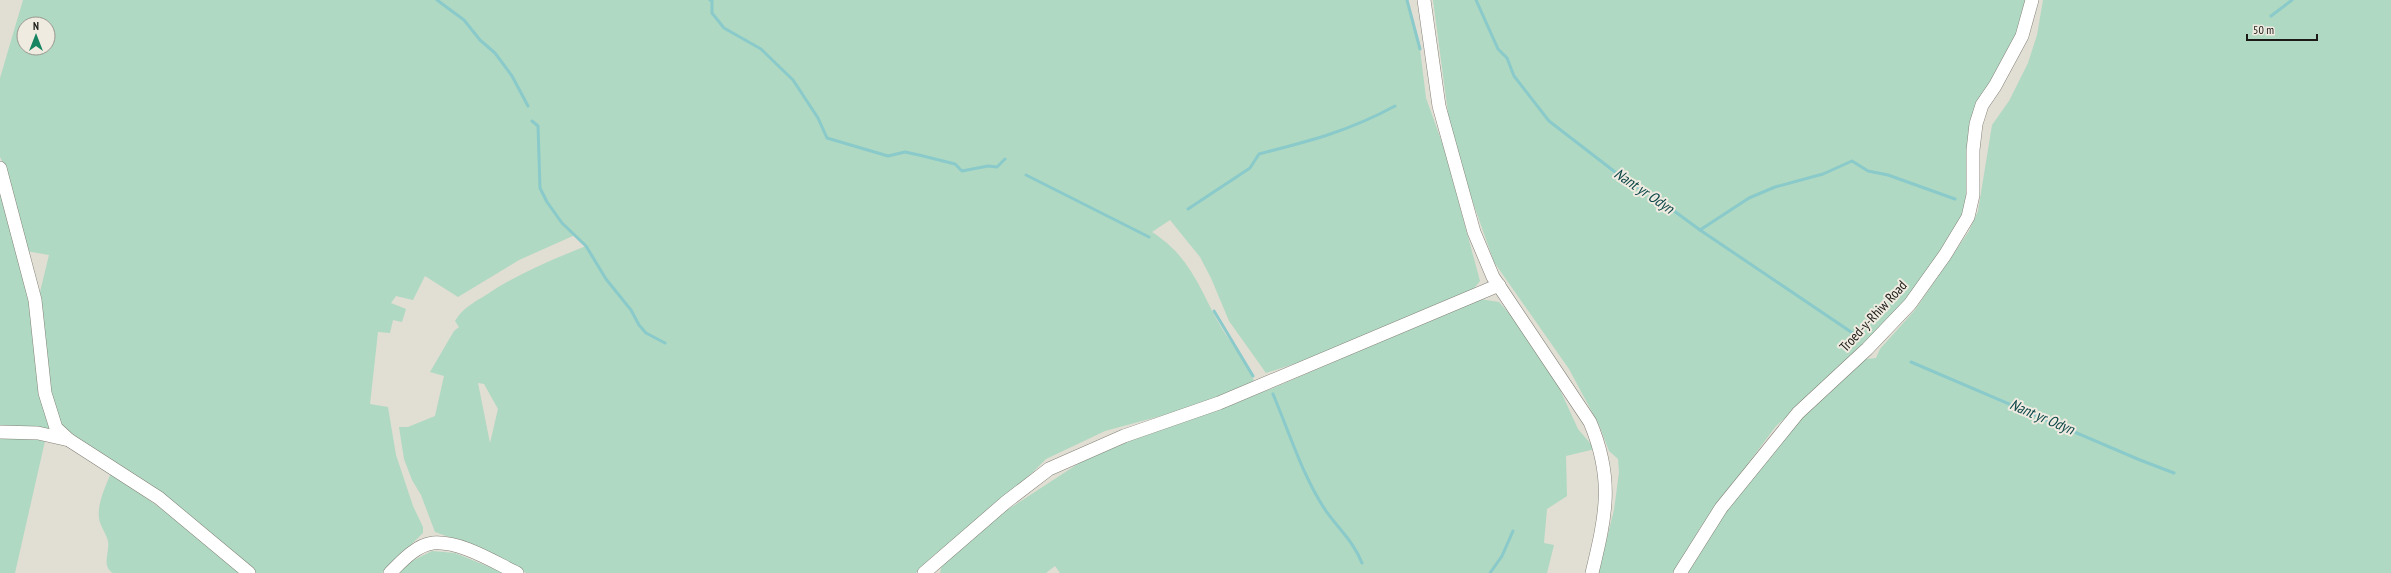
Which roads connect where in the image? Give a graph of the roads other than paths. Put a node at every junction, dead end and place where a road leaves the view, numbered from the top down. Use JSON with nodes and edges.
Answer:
{"nodes":[{"id":1,"x":1424,"y":0,"type":"edge"},
{"id":2,"x":2032,"y":0,"type":"edge"},
{"id":3,"x":0,"y":168,"type":"edge"},
{"id":4,"x":1499,"y":285,"type":"junction"},
{"id":5,"x":0,"y":432,"type":"edge"},
{"id":6,"x":69,"y":440,"type":"junction"},
{"id":7,"x":249,"y":573,"type":"edge"},
{"id":8,"x":390,"y":573,"type":"edge"},
{"id":9,"x":517,"y":573,"type":"edge"},
{"id":10,"x":924,"y":573,"type":"edge"},
{"id":11,"x":1592,"y":573,"type":"edge"},
{"id":12,"x":1680,"y":573,"type":"edge"}],
"edges":[{"from":1,"to":4,"type":"street"},
{"from":2,"to":12,"type":"street","name":"Troed-y-Rhiw Road"},
{"from":3,"to":6,"type":"street"},
{"from":4,"to":10,"type":"street"},
{"from":4,"to":11,"type":"street"},
{"from":5,"to":6,"type":"street"},
{"from":6,"to":7,"type":"street"},
{"from":8,"to":9,"type":"street"}]}
